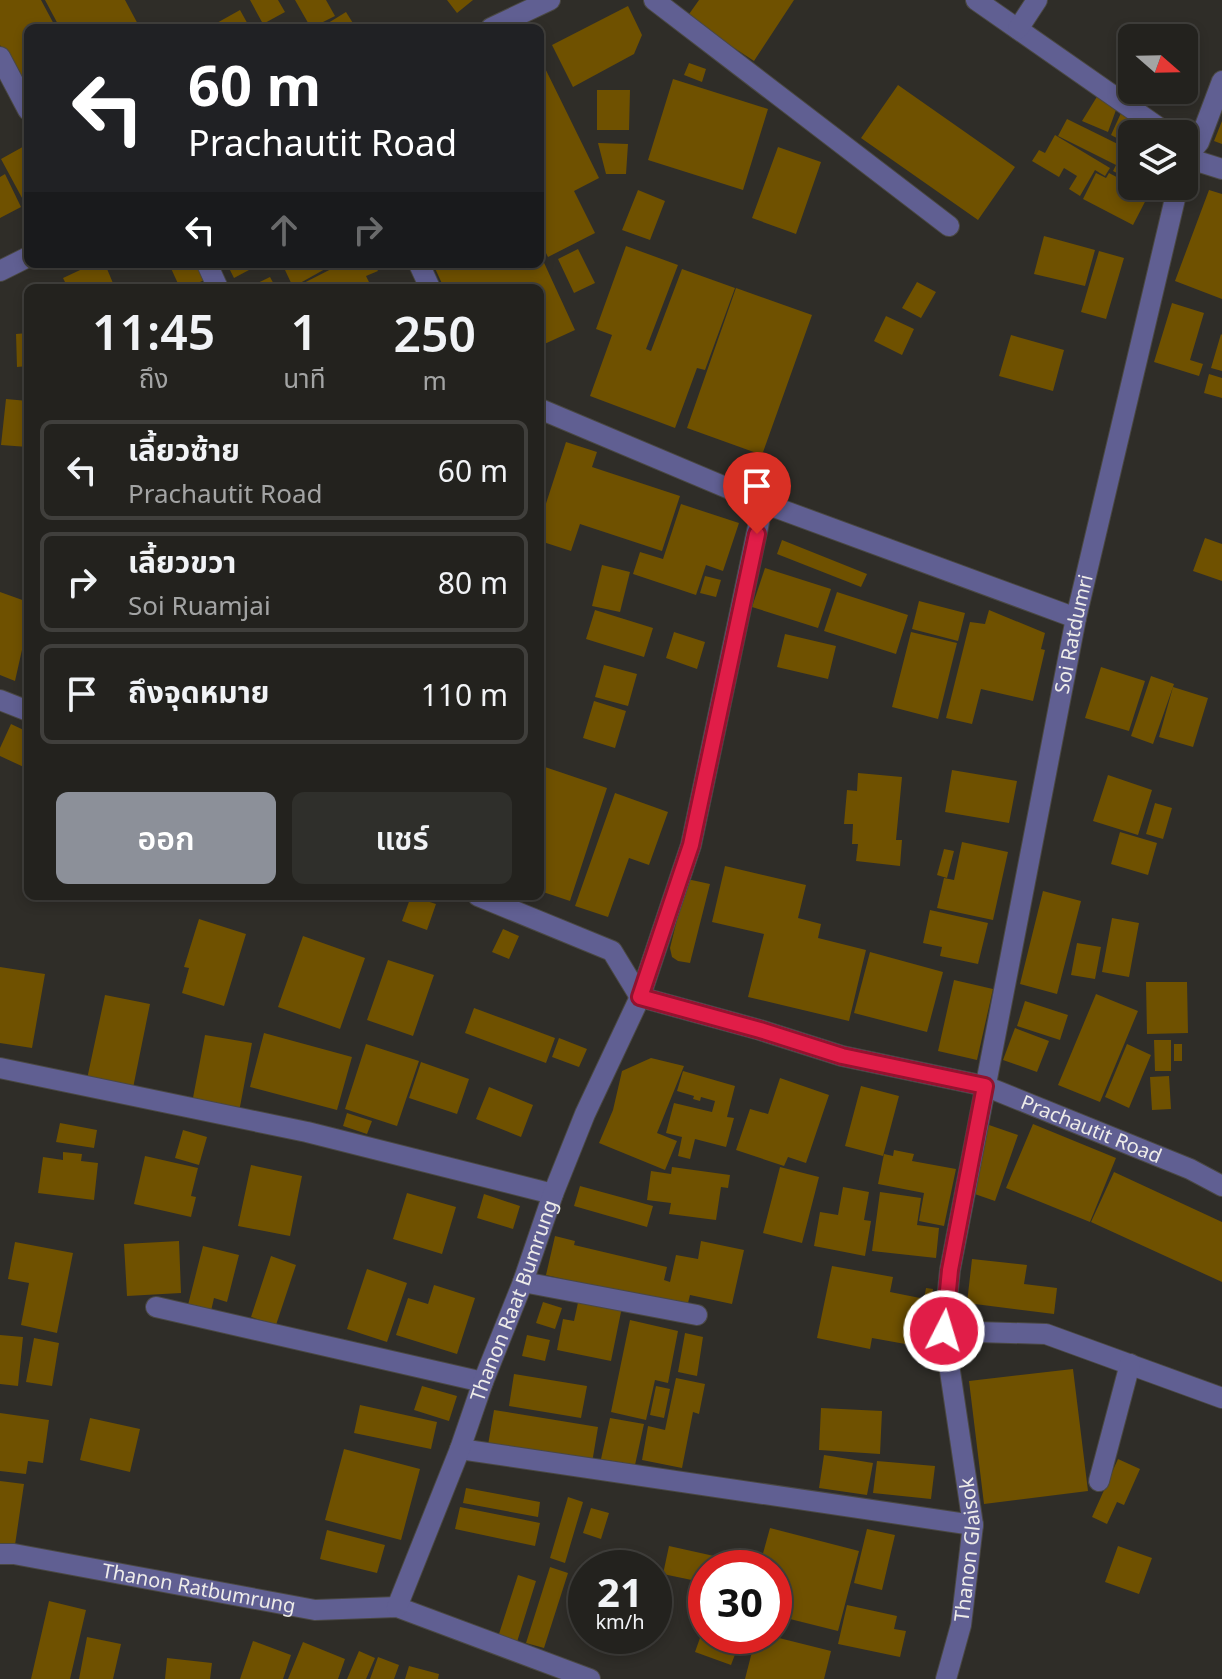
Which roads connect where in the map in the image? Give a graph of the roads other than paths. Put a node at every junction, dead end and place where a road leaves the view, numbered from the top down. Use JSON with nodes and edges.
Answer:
{"nodes":[{"id":1,"x":654,"y":0,"type":"edge"},
{"id":2,"x":976,"y":0,"type":"edge"},
{"id":3,"x":1037,"y":0,"type":"edge"},
{"id":4,"x":536,"y":3,"type":"edge"},
{"id":5,"x":498,"y":24,"type":"edge"},
{"id":6,"x":1018,"y":29,"type":"junction"},
{"id":7,"x":0,"y":57,"type":"edge"},
{"id":8,"x":1222,"y":81,"type":"edge"},
{"id":9,"x":24,"y":102,"type":"edge"},
{"id":10,"x":1148,"y":120,"type":"edge"},
{"id":11,"x":1198,"y":143,"type":"edge"},
{"id":12,"x":1198,"y":162,"type":"edge"},
{"id":13,"x":1222,"y":169,"type":"edge"},
{"id":14,"x":1175,"y":200,"type":"edge"},
{"id":15,"x":949,"y":226,"type":"dead end"},
{"id":16,"x":24,"y":259,"type":"edge"},
{"id":17,"x":0,"y":271,"type":"edge"},
{"id":18,"x":544,"y":411,"type":"edge"},
{"id":19,"x":763,"y":503,"type":"junction"},
{"id":20,"x":1076,"y":618,"type":"junction"},
{"id":21,"x":0,"y":700,"type":"edge"},
{"id":22,"x":24,"y":709,"type":"edge"},
{"id":23,"x":488,"y":900,"type":"edge"},
{"id":24,"x":640,"y":997,"type":"junction"},
{"id":25,"x":0,"y":1068,"type":"edge"},
{"id":26,"x":985,"y":1086,"type":"junction"},
{"id":27,"x":1222,"y":1186,"type":"edge"},
{"id":28,"x":553,"y":1194,"type":"junction"},
{"id":29,"x":523,"y":1282,"type":"junction"},
{"id":30,"x":156,"y":1307,"type":"dead end"},
{"id":31,"x":697,"y":1315,"type":"dead end"},
{"id":32,"x":944,"y":1331,"type":"junction"},
{"id":33,"x":1130,"y":1364,"type":"junction"},
{"id":34,"x":483,"y":1382,"type":"junction"},
{"id":35,"x":1222,"y":1398,"type":"edge"},
{"id":36,"x":460,"y":1449,"type":"junction"},
{"id":37,"x":1099,"y":1481,"type":"dead end"},
{"id":38,"x":973,"y":1525,"type":"junction"},
{"id":39,"x":0,"y":1554,"type":"edge"},
{"id":40,"x":397,"y":1607,"type":"junction"},
{"id":41,"x":590,"y":1679,"type":"edge"},
{"id":42,"x":946,"y":1679,"type":"edge"}],
"edges":[{"from":1,"to":15,"type":"street"},
{"from":2,"to":6,"type":"street"},
{"from":3,"to":6,"type":"street"},
{"from":4,"to":5,"type":"street"},
{"from":6,"to":10,"type":"street"},
{"from":7,"to":9,"type":"street"},
{"from":8,"to":11,"type":"street"},
{"from":12,"to":13,"type":"street"},
{"from":14,"to":20,"type":"street","name":"Soi Ratdumri"},
{"from":16,"to":17,"type":"street"},
{"from":18,"to":19,"type":"street"},
{"from":19,"to":20,"type":"street"},
{"from":19,"to":24,"type":"street","name":"Thanon Raat Bumrung"},
{"from":20,"to":26,"type":"street","name":"Soi Ratdumri"},
{"from":21,"to":22,"type":"street"},
{"from":23,"to":24,"type":"street"},
{"from":24,"to":26,"type":"street","name":"Prachautit Road"},
{"from":24,"to":28,"type":"street","name":"Thanon Raat Bumrung"},
{"from":25,"to":28,"type":"street"},
{"from":26,"to":27,"type":"street","name":"Prachautit Road"},
{"from":26,"to":32,"type":"street","name":"Thanon Glaisok"},
{"from":28,"to":29,"type":"street","name":"Thanon Raat Bumrung"},
{"from":29,"to":31,"type":"street"},
{"from":29,"to":34,"type":"street","name":"Thanon Raat Bumrung"},
{"from":30,"to":34,"type":"street"},
{"from":32,"to":33,"type":"street"},
{"from":32,"to":38,"type":"street","name":"Thanon Glaisok"},
{"from":33,"to":35,"type":"street"},
{"from":33,"to":37,"type":"street"},
{"from":34,"to":36,"type":"street","name":"Thanon Raat Bumrung"},
{"from":36,"to":38,"type":"street"},
{"from":36,"to":40,"type":"street","name":"Thanon Raat Bumrung"},
{"from":38,"to":42,"type":"street","name":"Thanon Glaisok"},
{"from":39,"to":40,"type":"street","name":"Thanon Ratbumrung"},
{"from":40,"to":41,"type":"street"}]}
